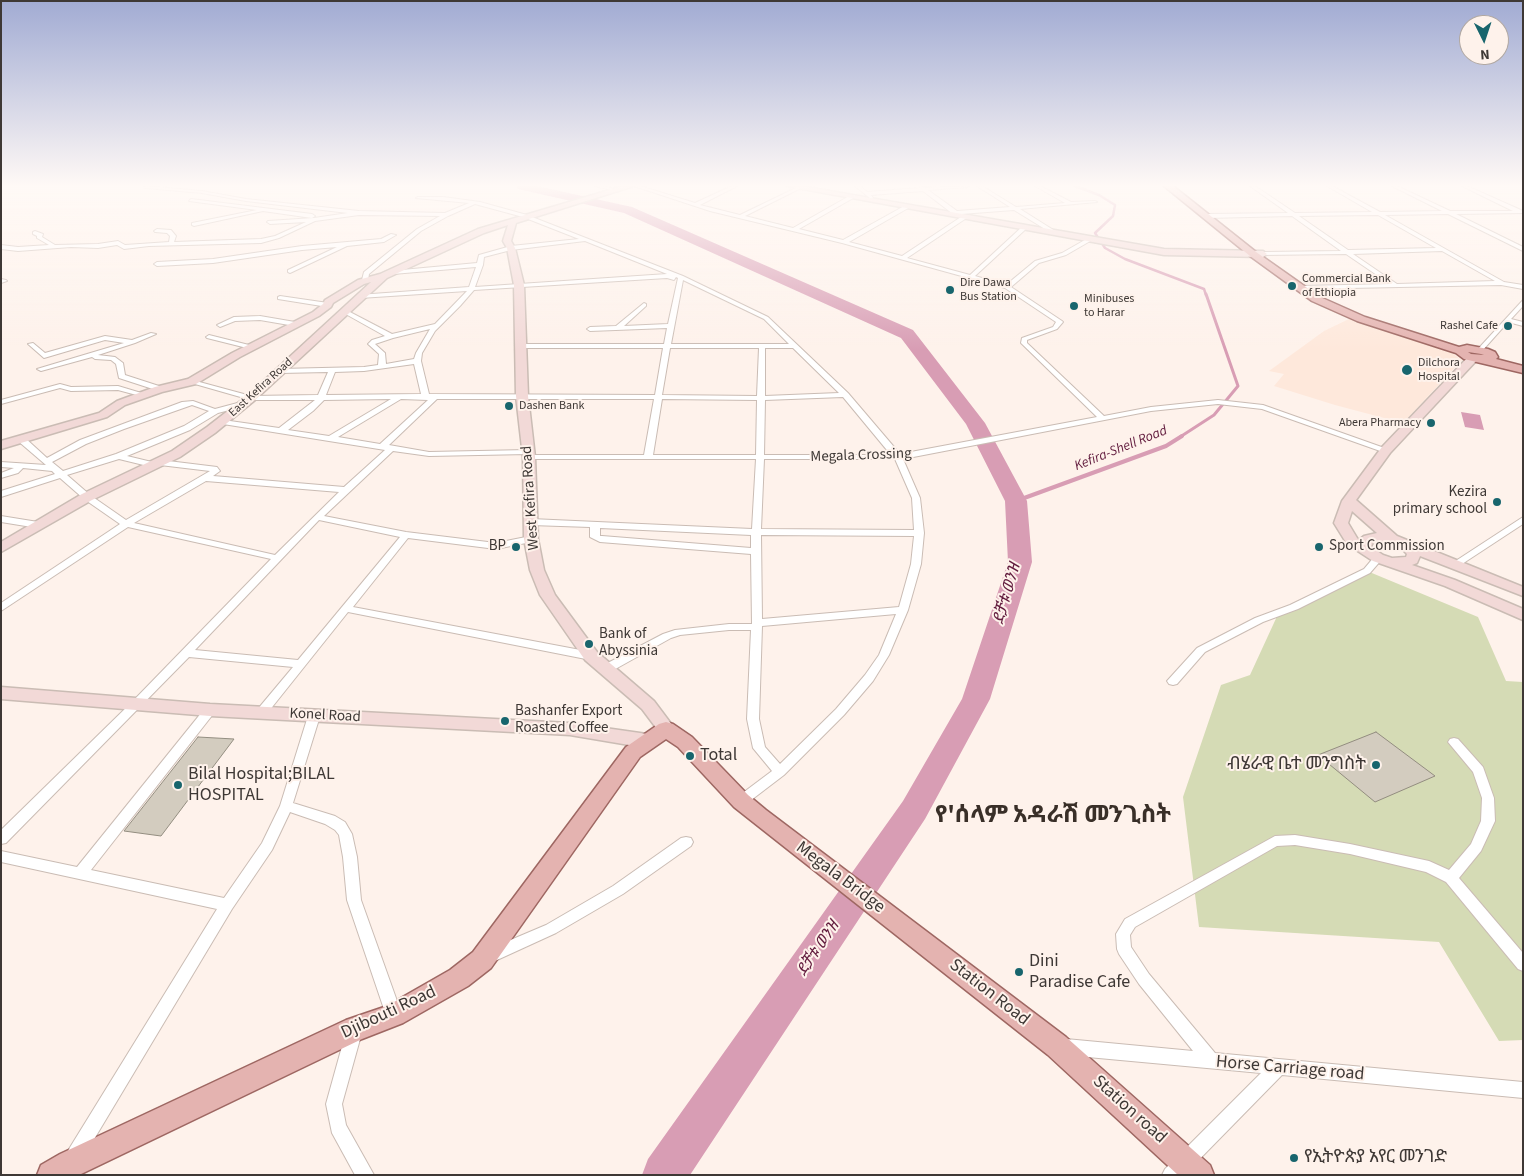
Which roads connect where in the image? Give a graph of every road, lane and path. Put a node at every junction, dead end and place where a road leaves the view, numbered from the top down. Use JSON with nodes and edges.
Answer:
{"nodes":[{"id":1,"x":45,"y":241,"type":"edge"},
{"id":2,"x":172,"y":241,"type":"edge"},
{"id":3,"x":245,"y":241,"type":"edge"},
{"id":4,"x":382,"y":241,"type":"edge"},
{"id":5,"x":405,"y":241,"type":"edge"},
{"id":6,"x":460,"y":241,"type":"edge"},
{"id":7,"x":501,"y":241,"type":"edge"},
{"id":8,"x":510,"y":241,"type":"edge"},
{"id":9,"x":562,"y":241,"type":"edge"},
{"id":10,"x":590,"y":241,"type":"edge"},
{"id":11,"x":839,"y":241,"type":"edge"},
{"id":12,"x":926,"y":241,"type":"edge"},
{"id":13,"x":1010,"y":241,"type":"edge"},
{"id":14,"x":1091,"y":241,"type":"edge"},
{"id":15,"x":1099,"y":241,"type":"edge"},
{"id":16,"x":1242,"y":241,"type":"edge"},
{"id":17,"x":1334,"y":241,"type":"edge"},
{"id":18,"x":1427,"y":241,"type":"edge"},
{"id":19,"x":1507,"y":241,"type":"edge"},
{"id":20,"x":844,"y":242,"type":"joint"},
{"id":21,"x":171,"y":244,"type":"junction"},
{"id":22,"x":348,"y":244,"type":"junction"},
{"id":23,"x":509,"y":245,"type":"junction"},
{"id":24,"x":54,"y":246,"type":"junction"},
{"id":25,"x":1,"y":247,"type":"edge"},
{"id":26,"x":17,"y":249,"type":"junction"},
{"id":27,"x":1523,"y":249,"type":"edge"},
{"id":28,"x":1442,"y":250,"type":"junction"},
{"id":29,"x":1,"y":252,"type":"edge"},
{"id":30,"x":1351,"y":253,"type":"junction"},
{"id":31,"x":1258,"y":254,"type":"junction"},
{"id":32,"x":903,"y":258,"type":"junction"},
{"id":33,"x":157,"y":264,"type":"dead end"},
{"id":34,"x":480,"y":265,"type":"junction"},
{"id":35,"x":290,"y":271,"type":"dead end"},
{"id":36,"x":389,"y":274,"type":"junction"},
{"id":37,"x":971,"y":277,"type":"junction"},
{"id":38,"x":680,"y":279,"type":"junction"},
{"id":39,"x":365,"y":280,"type":"junction"},
{"id":40,"x":1502,"y":283,"type":"junction"},
{"id":41,"x":519,"y":286,"type":"junction"},
{"id":42,"x":1396,"y":286,"type":"junction"},
{"id":43,"x":1007,"y":287,"type":"junction"},
{"id":44,"x":1523,"y":287,"type":"edge"},
{"id":45,"x":1304,"y":288,"type":"junction"},
{"id":46,"x":471,"y":290,"type":"junction"},
{"id":47,"x":360,"y":296,"type":"junction"},
{"id":48,"x":280,"y":298,"type":"dead end"},
{"id":49,"x":1523,"y":302,"type":"edge"},
{"id":50,"x":328,"y":305,"type":"junction"},
{"id":51,"x":644,"y":305,"type":"dead end"},
{"id":52,"x":344,"y":311,"type":"junction"},
{"id":53,"x":1507,"y":320,"type":"junction"},
{"id":54,"x":294,"y":324,"type":"junction"},
{"id":55,"x":1523,"y":324,"type":"edge"},
{"id":56,"x":220,"y":325,"type":"dead end"},
{"id":57,"x":438,"y":325,"type":"junction"},
{"id":58,"x":670,"y":326,"type":"junction"},
{"id":59,"x":618,"y":328,"type":"junction"},
{"id":60,"x":590,"y":329,"type":"dead end"},
{"id":61,"x":153,"y":334,"type":"dead end"},
{"id":62,"x":391,"y":336,"type":"junction"},
{"id":63,"x":209,"y":337,"type":"dead end"},
{"id":64,"x":134,"y":342,"type":"junction"},
{"id":65,"x":31,"y":344,"type":"dead end"},
{"id":66,"x":667,"y":345,"type":"junction"},
{"id":67,"x":521,"y":346,"type":"junction"},
{"id":68,"x":762,"y":346,"type":"junction"},
{"id":69,"x":796,"y":346,"type":"junction"},
{"id":70,"x":250,"y":347,"type":"junction"},
{"id":71,"x":87,"y":356,"type":"junction"},
{"id":72,"x":1483,"y":356,"type":"junction"},
{"id":73,"x":417,"y":361,"type":"junction"},
{"id":74,"x":1523,"y":366,"type":"edge"},
{"id":75,"x":382,"y":367,"type":"junction"},
{"id":76,"x":41,"y":369,"type":"dead end"},
{"id":77,"x":332,"y":370,"type":"junction"},
{"id":78,"x":1523,"y":370,"type":"edge"},
{"id":79,"x":280,"y":371,"type":"junction"},
{"id":80,"x":192,"y":382,"type":"junction"},
{"id":81,"x":159,"y":389,"type":"junction"},
{"id":82,"x":144,"y":395,"type":"junction"},
{"id":83,"x":846,"y":395,"type":"junction"},
{"id":84,"x":522,"y":396,"type":"junction"},
{"id":85,"x":658,"y":397,"type":"junction"},
{"id":86,"x":320,"y":398,"type":"junction"},
{"id":87,"x":400,"y":398,"type":"junction"},
{"id":88,"x":430,"y":398,"type":"junction"},
{"id":89,"x":762,"y":398,"type":"junction"},
{"id":90,"x":248,"y":400,"type":"junction"},
{"id":91,"x":1,"y":402,"type":"edge"},
{"id":92,"x":215,"y":411,"type":"junction"},
{"id":93,"x":1102,"y":418,"type":"junction"},
{"id":94,"x":223,"y":422,"type":"junction"},
{"id":95,"x":282,"y":430,"type":"junction"},
{"id":96,"x":330,"y":438,"type":"junction"},
{"id":97,"x":21,"y":439,"type":"junction"},
{"id":98,"x":1,"y":445,"type":"edge"},
{"id":99,"x":386,"y":448,"type":"junction"},
{"id":100,"x":1386,"y":450,"type":"junction"},
{"id":101,"x":529,"y":454,"type":"junction"},
{"id":102,"x":119,"y":456,"type":"junction"},
{"id":103,"x":648,"y":457,"type":"junction"},
{"id":104,"x":760,"y":458,"type":"junction"},
{"id":105,"x":898,"y":458,"type":"junction"},
{"id":106,"x":1,"y":464,"type":"edge"},
{"id":107,"x":50,"y":464,"type":"junction"},
{"id":108,"x":158,"y":464,"type":"junction"},
{"id":109,"x":21,"y":466,"type":"junction"},
{"id":110,"x":60,"y":475,"type":"junction"},
{"id":111,"x":1,"y":476,"type":"edge"},
{"id":112,"x":204,"y":478,"type":"junction"},
{"id":113,"x":346,"y":490,"type":"junction"},
{"id":114,"x":1,"y":494,"type":"edge"},
{"id":115,"x":87,"y":496,"type":"junction"},
{"id":116,"x":1349,"y":501,"type":"junction"},
{"id":117,"x":317,"y":517,"type":"junction"},
{"id":118,"x":1,"y":519,"type":"edge"},
{"id":119,"x":1523,"y":520,"type":"edge"},
{"id":120,"x":531,"y":522,"type":"junction"},
{"id":121,"x":126,"y":524,"type":"junction"},
{"id":122,"x":38,"y":525,"type":"junction"},
{"id":123,"x":595,"y":525,"type":"junction"},
{"id":124,"x":756,"y":532,"type":"junction"},
{"id":125,"x":919,"y":533,"type":"junction"},
{"id":126,"x":406,"y":535,"type":"junction"},
{"id":127,"x":531,"y":539,"type":"junction"},
{"id":128,"x":1392,"y":539,"type":"junction"},
{"id":129,"x":1406,"y":545,"type":"junction"},
{"id":130,"x":1,"y":548,"type":"edge"},
{"id":131,"x":756,"y":551,"type":"junction"},
{"id":132,"x":1379,"y":557,"type":"junction"},
{"id":133,"x":277,"y":558,"type":"junction"},
{"id":134,"x":1456,"y":564,"type":"junction"},
{"id":135,"x":1523,"y":592,"type":"edge"},
{"id":136,"x":1,"y":608,"type":"edge"},
{"id":137,"x":347,"y":609,"type":"junction"},
{"id":138,"x":903,"y":610,"type":"junction"},
{"id":139,"x":1523,"y":615,"type":"edge"},
{"id":140,"x":757,"y":625,"type":"junction"},
{"id":141,"x":186,"y":653,"type":"junction"},
{"id":142,"x":591,"y":656,"type":"junction"},
{"id":143,"x":301,"y":664,"type":"junction"},
{"id":144,"x":606,"y":669,"type":"junction"},
{"id":145,"x":1173,"y":681,"type":"dead end"},
{"id":146,"x":1,"y":693,"type":"edge"},
{"id":147,"x":136,"y":705,"type":"junction"},
{"id":148,"x":210,"y":710,"type":"junction"},
{"id":149,"x":261,"y":713,"type":"junction"},
{"id":150,"x":314,"y":716,"type":"junction"},
{"id":151,"x":657,"y":735,"type":"junction"},
{"id":152,"x":1454,"y":742,"type":"dead end"},
{"id":153,"x":780,"y":772,"type":"junction"},
{"id":154,"x":741,"y":801,"type":"junction"},
{"id":155,"x":286,"y":806,"type":"junction"},
{"id":156,"x":1,"y":839,"type":"edge"},
{"id":157,"x":686,"y":842,"type":"dead end"},
{"id":158,"x":1,"y":856,"type":"edge"},
{"id":159,"x":80,"y":873,"type":"junction"},
{"id":160,"x":1451,"y":878,"type":"junction"},
{"id":161,"x":227,"y":905,"type":"junction"},
{"id":162,"x":922,"y":940,"type":"joint"},
{"id":163,"x":482,"y":960,"type":"junction"},
{"id":164,"x":1523,"y":964,"type":"edge"},
{"id":165,"x":394,"y":1015,"type":"junction"},
{"id":166,"x":355,"y":1029,"type":"junction"},
{"id":167,"x":1057,"y":1046,"type":"junction"},
{"id":168,"x":1211,"y":1061,"type":"junction"},
{"id":169,"x":1278,"y":1068,"type":"junction"},
{"id":170,"x":1523,"y":1090,"type":"edge"},
{"id":171,"x":60,"y":1169,"type":"edge"},
{"id":172,"x":1185,"y":1170,"type":"edge"},
{"id":173,"x":365,"y":1175,"type":"edge"}],
"edges":[{"from":1,"to":24,"type":"street"},
{"from":2,"to":21,"type":"street"},
{"from":3,"to":21,"type":"street"},
{"from":4,"to":22,"type":"street"},
{"from":5,"to":39,"type":"street"},
{"from":6,"to":36,"type":"main road","name":"East Kefira Road"},
{"from":7,"to":23,"type":"main road"},
{"from":8,"to":23,"type":"main road","name":"West Kefira Road"},
{"from":9,"to":23,"type":"street"},
{"from":10,"to":38,"type":"street"},
{"from":11,"to":20,"type":"street"},
{"from":12,"to":32,"type":"street"},
{"from":13,"to":37,"type":"street"},
{"from":14,"to":43,"type":"street"},
{"from":15,"to":31,"type":"main road"},
{"from":16,"to":31,"type":"main road"},
{"from":17,"to":30,"type":"street"},
{"from":18,"to":28,"type":"street"},
{"from":19,"to":27,"type":"street"},
{"from":20,"to":32,"type":"street"},
{"from":21,"to":24,"type":"street"},
{"from":22,"to":33,"type":"street"},
{"from":22,"to":35,"type":"street"},
{"from":23,"to":34,"type":"street"},
{"from":23,"to":41,"type":"main road","name":"West Kefira Road"},
{"from":24,"to":26,"type":"street"},
{"from":25,"to":26,"type":"street"},
{"from":26,"to":29,"type":"street"},
{"from":28,"to":30,"type":"street"},
{"from":28,"to":40,"type":"street"},
{"from":30,"to":31,"type":"street"},
{"from":30,"to":42,"type":"street"},
{"from":31,"to":45,"type":"main road"},
{"from":32,"to":37,"type":"street"},
{"from":34,"to":36,"type":"street"},
{"from":34,"to":46,"type":"street"},
{"from":36,"to":39,"type":"main road"},
{"from":36,"to":47,"type":"main road","name":"East Kefira Road"},
{"from":37,"to":43,"type":"street"},
{"from":38,"to":41,"type":"street"},
{"from":38,"to":58,"type":"street"},
{"from":38,"to":69,"type":"street"},
{"from":39,"to":50,"type":"main road"},
{"from":40,"to":42,"type":"street"},
{"from":40,"to":44,"type":"street"},
{"from":41,"to":46,"type":"street"},
{"from":41,"to":67,"type":"main road","name":"West Kefira Road"},
{"from":42,"to":45,"type":"street"},
{"from":43,"to":93,"type":"street"},
{"from":45,"to":72,"type":"main road"},
{"from":46,"to":47,"type":"street"},
{"from":46,"to":57,"type":"street"},
{"from":47,"to":52,"type":"main road","name":"East Kefira Road"},
{"from":48,"to":50,"type":"street"},
{"from":49,"to":53,"type":"street"},
{"from":50,"to":54,"type":"main road"},
{"from":51,"to":59,"type":"street"},
{"from":52,"to":62,"type":"street"},
{"from":52,"to":79,"type":"main road","name":"East Kefira Road"},
{"from":53,"to":55,"type":"street"},
{"from":53,"to":72,"type":"street"},
{"from":54,"to":56,"type":"street"},
{"from":54,"to":70,"type":"main road"},
{"from":57,"to":62,"type":"street"},
{"from":57,"to":73,"type":"street"},
{"from":58,"to":59,"type":"street"},
{"from":58,"to":66,"type":"street"},
{"from":59,"to":60,"type":"street"},
{"from":61,"to":64,"type":"street"},
{"from":62,"to":75,"type":"street"},
{"from":63,"to":70,"type":"street"},
{"from":64,"to":65,"type":"street"},
{"from":64,"to":71,"type":"street"},
{"from":66,"to":67,"type":"street"},
{"from":66,"to":68,"type":"street"},
{"from":66,"to":85,"type":"street"},
{"from":67,"to":84,"type":"main road","name":"West Kefira Road"},
{"from":68,"to":69,"type":"street"},
{"from":68,"to":89,"type":"street"},
{"from":69,"to":83,"type":"street"},
{"from":70,"to":80,"type":"main road"},
{"from":71,"to":76,"type":"street"},
{"from":71,"to":81,"type":"street"},
{"from":72,"to":74,"type":"main road"},
{"from":72,"to":78,"type":"main road"},
{"from":72,"to":100,"type":"main road"},
{"from":73,"to":75,"type":"street"},
{"from":73,"to":88,"type":"street"},
{"from":75,"to":77,"type":"street"},
{"from":77,"to":79,"type":"street"},
{"from":77,"to":86,"type":"street"},
{"from":79,"to":90,"type":"main road","name":"East Kefira Road"},
{"from":80,"to":81,"type":"main road"},
{"from":80,"to":90,"type":"street"},
{"from":81,"to":82,"type":"main road"},
{"from":82,"to":91,"type":"street"},
{"from":82,"to":97,"type":"main road"},
{"from":83,"to":89,"type":"street"},
{"from":83,"to":105,"type":"street"},
{"from":84,"to":85,"type":"street"},
{"from":84,"to":88,"type":"street"},
{"from":84,"to":101,"type":"main road","name":"West Kefira Road"},
{"from":85,"to":89,"type":"street"},
{"from":85,"to":103,"type":"street"},
{"from":86,"to":87,"type":"street"},
{"from":86,"to":90,"type":"street"},
{"from":86,"to":95,"type":"street"},
{"from":87,"to":88,"type":"street"},
{"from":87,"to":96,"type":"street"},
{"from":88,"to":99,"type":"street"},
{"from":89,"to":104,"type":"street"},
{"from":90,"to":92,"type":"street"},
{"from":90,"to":94,"type":"main road","name":"East Kefira Road"},
{"from":92,"to":102,"type":"street"},
{"from":92,"to":107,"type":"street"},
{"from":93,"to":100,"type":"street","name":"Megala Crossing"},
{"from":93,"to":105,"type":"street","name":"Megala Crossing"},
{"from":94,"to":95,"type":"street","name":"Megala Crossing"},
{"from":94,"to":108,"type":"main road","name":"East Kefira Road"},
{"from":95,"to":96,"type":"street","name":"Megala Crossing"},
{"from":96,"to":99,"type":"street","name":"Megala Crossing"},
{"from":97,"to":98,"type":"main road"},
{"from":97,"to":107,"type":"street"},
{"from":99,"to":101,"type":"street","name":"Megala Crossing"},
{"from":99,"to":113,"type":"street"},
{"from":100,"to":116,"type":"main road"},
{"from":101,"to":103,"type":"street","name":"Megala Crossing"},
{"from":101,"to":120,"type":"main road","name":"West Kefira Road"},
{"from":102,"to":108,"type":"street"},
{"from":102,"to":110,"type":"street"},
{"from":103,"to":104,"type":"street","name":"Megala Crossing"},
{"from":104,"to":105,"type":"street","name":"Megala Crossing"},
{"from":104,"to":124,"type":"street"},
{"from":105,"to":125,"type":"street"},
{"from":106,"to":109,"type":"street"},
{"from":107,"to":109,"type":"street"},
{"from":107,"to":110,"type":"street"},
{"from":108,"to":112,"type":"street"},
{"from":108,"to":115,"type":"main road","name":"East Kefira Road"},
{"from":109,"to":111,"type":"street"},
{"from":110,"to":114,"type":"street"},
{"from":110,"to":115,"type":"street"},
{"from":112,"to":113,"type":"street"},
{"from":112,"to":121,"type":"street"},
{"from":113,"to":117,"type":"street"},
{"from":115,"to":121,"type":"street"},
{"from":115,"to":122,"type":"main road","name":"East Kefira Road"},
{"from":116,"to":128,"type":"main road"},
{"from":116,"to":132,"type":"main road"},
{"from":117,"to":126,"type":"street"},
{"from":117,"to":133,"type":"street"},
{"from":118,"to":122,"type":"street"},
{"from":119,"to":134,"type":"street"},
{"from":120,"to":123,"type":"street"},
{"from":120,"to":127,"type":"main road","name":"West Kefira Road"},
{"from":121,"to":133,"type":"street"},
{"from":121,"to":136,"type":"street"},
{"from":122,"to":130,"type":"main road","name":"East Kefira Road"},
{"from":123,"to":124,"type":"street"},
{"from":123,"to":131,"type":"street"},
{"from":124,"to":125,"type":"street"},
{"from":124,"to":131,"type":"street"},
{"from":125,"to":138,"type":"street"},
{"from":126,"to":127,"type":"street"},
{"from":126,"to":137,"type":"street"},
{"from":127,"to":142,"type":"main road","name":"West Kefira Road"},
{"from":128,"to":129,"type":"main road"},
{"from":128,"to":132,"type":"main road"},
{"from":129,"to":132,"type":"main road"},
{"from":129,"to":134,"type":"main road"},
{"from":131,"to":140,"type":"street"},
{"from":132,"to":139,"type":"main road"},
{"from":132,"to":145,"type":"street"},
{"from":133,"to":141,"type":"street"},
{"from":134,"to":135,"type":"main road"},
{"from":137,"to":142,"type":"street"},
{"from":137,"to":143,"type":"street"},
{"from":138,"to":140,"type":"street"},
{"from":138,"to":153,"type":"street"},
{"from":140,"to":144,"type":"street"},
{"from":140,"to":153,"type":"street"},
{"from":141,"to":143,"type":"street"},
{"from":141,"to":147,"type":"street"},
{"from":142,"to":144,"type":"main road","name":"West Kefira Road"},
{"from":143,"to":149,"type":"street"},
{"from":144,"to":151,"type":"main road","name":"West Kefira Road"},
{"from":146,"to":147,"type":"main road","name":"Konel Road"},
{"from":147,"to":148,"type":"main road","name":"Konel Road"},
{"from":147,"to":156,"type":"street"},
{"from":148,"to":149,"type":"main road","name":"Konel Road"},
{"from":148,"to":159,"type":"street"},
{"from":149,"to":150,"type":"main road","name":"Konel Road"},
{"from":150,"to":151,"type":"main road","name":"Konel Road"},
{"from":150,"to":155,"type":"street"},
{"from":151,"to":154,"type":"main road","name":"Megala Bridge"},
{"from":151,"to":163,"type":"main road","name":"Djibouti Road"},
{"from":152,"to":160,"type":"street"},
{"from":153,"to":154,"type":"street"},
{"from":154,"to":162,"type":"main road","name":"Megala Bridge"},
{"from":155,"to":161,"type":"street"},
{"from":155,"to":165,"type":"street"},
{"from":157,"to":163,"type":"street"},
{"from":158,"to":159,"type":"street"},
{"from":159,"to":161,"type":"street"},
{"from":160,"to":164,"type":"street"},
{"from":160,"to":168,"type":"street"},
{"from":161,"to":171,"type":"street"},
{"from":162,"to":167,"type":"main road","name":"Station Road"},
{"from":163,"to":165,"type":"main road","name":"Djibouti Road"},
{"from":165,"to":166,"type":"main road","name":"Djibouti Road"},
{"from":166,"to":171,"type":"main road","name":"Djibouti Road"},
{"from":166,"to":173,"type":"street"},
{"from":167,"to":168,"type":"street","name":"Horse Carriage road"},
{"from":167,"to":172,"type":"main road","name":"Station road"},
{"from":168,"to":169,"type":"street","name":"Horse Carriage road"},
{"from":169,"to":170,"type":"street","name":"Horse Carriage road"},
{"from":169,"to":172,"type":"street"}]}
